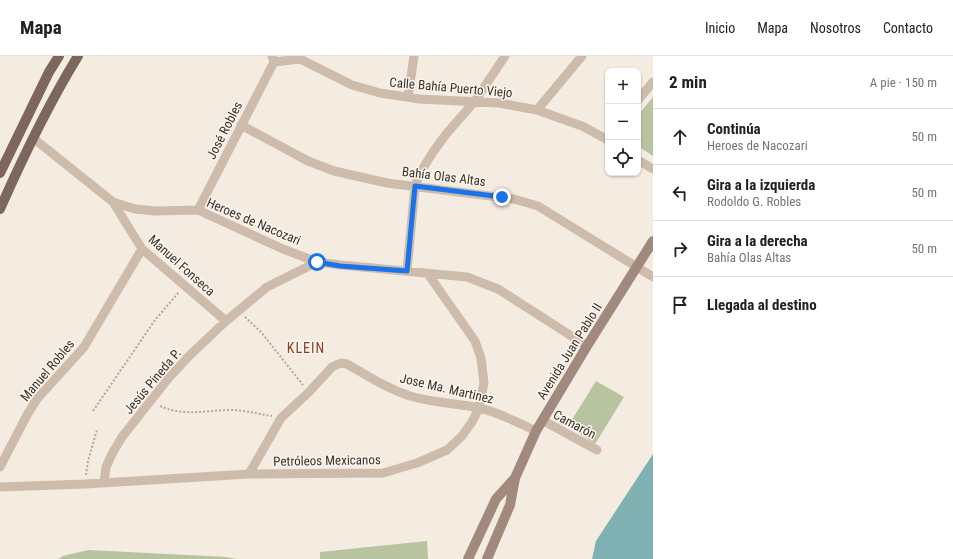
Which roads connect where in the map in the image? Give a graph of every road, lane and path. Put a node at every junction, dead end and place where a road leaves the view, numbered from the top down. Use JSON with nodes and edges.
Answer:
{"nodes":[{"id":1,"x":59,"y":56,"type":"edge"},
{"id":2,"x":78,"y":56,"type":"edge"},
{"id":3,"x":414,"y":56,"type":"edge"},
{"id":4,"x":504,"y":56,"type":"edge"},
{"id":5,"x":582,"y":56,"type":"edge"},
{"id":6,"x":273,"y":59,"type":"edge"},
{"id":7,"x":653,"y":82,"type":"edge"},
{"id":8,"x":641,"y":96,"type":"edge"},
{"id":9,"x":408,"y":97,"type":"junction"},
{"id":10,"x":474,"y":100,"type":"junction"},
{"id":11,"x":537,"y":110,"type":"junction"},
{"id":12,"x":241,"y":125,"type":"junction"},
{"id":13,"x":605,"y":137,"type":"edge"},
{"id":14,"x":33,"y":138,"type":"junction"},
{"id":15,"x":641,"y":162,"type":"edge"},
{"id":16,"x":653,"y":169,"type":"edge"},
{"id":17,"x":0,"y":173,"type":"edge"},
{"id":18,"x":415,"y":186,"type":"junction"},
{"id":19,"x":113,"y":202,"type":"junction"},
{"id":20,"x":0,"y":209,"type":"edge"},
{"id":21,"x":198,"y":210,"type":"junction"},
{"id":22,"x":653,"y":241,"type":"edge"},
{"id":23,"x":142,"y":249,"type":"junction"},
{"id":24,"x":317,"y":262,"type":"junction"},
{"id":25,"x":637,"y":267,"type":"junction"},
{"id":26,"x":407,"y":271,"type":"junction"},
{"id":27,"x":428,"y":274,"type":"junction"},
{"id":28,"x":653,"y":277,"type":"edge"},
{"id":29,"x":184,"y":286,"type":"junction"},
{"id":30,"x":239,"y":311,"type":"junction"},
{"id":31,"x":226,"y":321,"type":"junction"},
{"id":32,"x":587,"y":346,"type":"junction"},
{"id":33,"x":309,"y":392,"type":"junction"},
{"id":34,"x":151,"y":402,"type":"junction"},
{"id":35,"x":480,"y":408,"type":"junction"},
{"id":36,"x":93,"y":411,"type":"dead end"},
{"id":37,"x":281,"y":418,"type":"junction"},
{"id":38,"x":542,"y":420,"type":"junction"},
{"id":39,"x":97,"y":430,"type":"dead end"},
{"id":40,"x":536,"y":431,"type":"junction"},
{"id":41,"x":597,"y":450,"type":"dead end"},
{"id":42,"x":0,"y":467,"type":"edge"},
{"id":43,"x":249,"y":474,"type":"junction"},
{"id":44,"x":515,"y":478,"type":"junction"},
{"id":45,"x":104,"y":482,"type":"junction"},
{"id":46,"x":84,"y":484,"type":"junction"},
{"id":47,"x":0,"y":487,"type":"edge"},
{"id":48,"x":468,"y":559,"type":"edge"},
{"id":49,"x":487,"y":559,"type":"edge"}],
"edges":[{"from":1,"to":17,"type":"main road"},
{"from":2,"to":14,"type":"main road"},
{"from":3,"to":9,"type":"street"},
{"from":4,"to":10,"type":"street"},
{"from":5,"to":11,"type":"street"},
{"from":6,"to":9,"type":"street","name":"Calle Bahía Puerto Viejo"},
{"from":6,"to":12,"type":"street","name":"José Robles"},
{"from":7,"to":8,"type":"street"},
{"from":9,"to":10,"type":"street","name":"Calle Bahía Puerto Viejo"},
{"from":10,"to":11,"type":"street","name":"Calle Bahía Puerto Viejo"},
{"from":10,"to":18,"type":"street"},
{"from":11,"to":13,"type":"street","name":"Calle Bahía Puerto Viejo"},
{"from":12,"to":18,"type":"street","name":"Bahía Olas Altas"},
{"from":12,"to":21,"type":"street","name":"José Robles"},
{"from":14,"to":19,"type":"street","name":"Heroes de Nacozari"},
{"from":14,"to":20,"type":"main road"},
{"from":15,"to":16,"type":"street"},
{"from":18,"to":25,"type":"street","name":"Bahía Olas Altas"},
{"from":18,"to":26,"type":"street"},
{"from":19,"to":21,"type":"street","name":"Heroes de Nacozari"},
{"from":19,"to":23,"type":"street","name":"Manuel Fonseca"},
{"from":21,"to":24,"type":"street","name":"Heroes de Nacozari"},
{"from":22,"to":25,"type":"main road","name":"Avenida Juan Pablo II"},
{"from":23,"to":29,"type":"street","name":"Manuel Fonseca"},
{"from":23,"to":42,"type":"street","name":"Manuel Robles"},
{"from":24,"to":26,"type":"street","name":"Heroes de Nacozari"},
{"from":24,"to":30,"type":"street","name":"Jesús Pineda P."},
{"from":25,"to":28,"type":"street","name":"Bahía Olas Altas"},
{"from":25,"to":32,"type":"main road","name":"Avenida Juan Pablo II"},
{"from":26,"to":27,"type":"street","name":"Heroes de Nacozari"},
{"from":27,"to":32,"type":"street","name":"Heroes de Nacozari"},
{"from":27,"to":35,"type":"street","name":"Petróleos Mexicanos"},
{"from":29,"to":31,"type":"street","name":"Manuel Fonseca"},
{"from":29,"to":36,"type":"path"},
{"from":30,"to":31,"type":"street","name":"Jesús Pineda P."},
{"from":30,"to":33,"type":"path"},
{"from":31,"to":34,"type":"street","name":"Jesús Pineda P."},
{"from":32,"to":38,"type":"main road","name":"Avenida Juan Pablo II"},
{"from":33,"to":35,"type":"street","name":"Jose Ma. Martinez"},
{"from":33,"to":37,"type":"street","name":"Jose Ma. Martinez"},
{"from":34,"to":37,"type":"path"},
{"from":34,"to":45,"type":"street","name":"Jesús Pineda P."},
{"from":35,"to":40,"type":"street","name":"Jose Ma. Martinez"},
{"from":35,"to":43,"type":"street","name":"Petróleos Mexicanos"},
{"from":37,"to":43,"type":"street","name":"Jose Ma. Martinez"},
{"from":38,"to":40,"type":"main road","name":"Avenida Juan Pablo II"},
{"from":38,"to":41,"type":"street","name":"Camarón"},
{"from":39,"to":46,"type":"path"},
{"from":40,"to":44,"type":"main road","name":"Avenida Juan Pablo II"},
{"from":43,"to":45,"type":"street","name":"Petróleos Mexicanos"},
{"from":44,"to":48,"type":"main road","name":"Avenida Juan Pablo II"},
{"from":44,"to":49,"type":"main road","name":"Avenida Juan Pablo II"},
{"from":45,"to":46,"type":"street","name":"Petróleos Mexicanos"},
{"from":46,"to":47,"type":"street","name":"Petróleos Mexicanos"}]}
